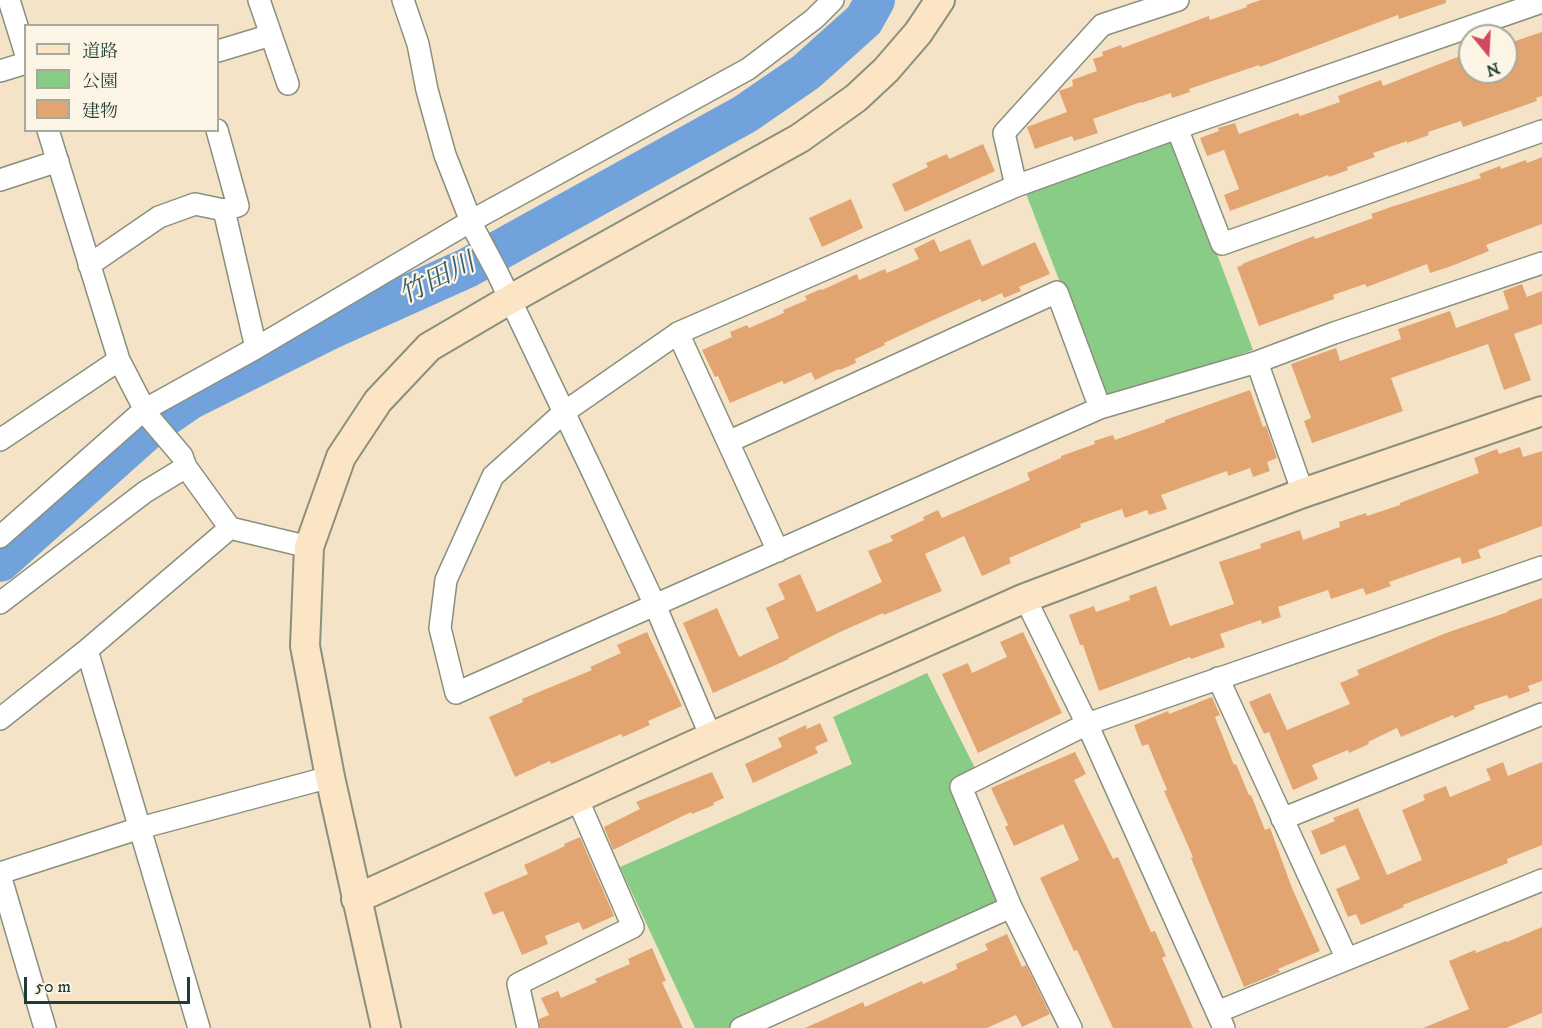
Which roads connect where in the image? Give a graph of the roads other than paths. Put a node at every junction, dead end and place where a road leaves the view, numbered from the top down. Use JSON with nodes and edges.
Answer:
{"nodes":[{"id":1,"x":9,"y":0,"type":"edge"},
{"id":2,"x":259,"y":0,"type":"edge"},
{"id":3,"x":403,"y":0,"type":"edge"},
{"id":4,"x":833,"y":0,"type":"edge"},
{"id":5,"x":940,"y":0,"type":"edge"},
{"id":6,"x":1166,"y":2,"type":"edge"},
{"id":7,"x":1542,"y":2,"type":"edge"},
{"id":8,"x":271,"y":35,"type":"junction"},
{"id":9,"x":24,"y":49,"type":"edge"},
{"id":10,"x":219,"y":51,"type":"edge"},
{"id":11,"x":24,"y":64,"type":"edge"},
{"id":12,"x":0,"y":70,"type":"edge"},
{"id":13,"x":288,"y":84,"type":"dead end"},
{"id":14,"x":1177,"y":128,"type":"junction"},
{"id":15,"x":1542,"y":131,"type":"edge"},
{"id":16,"x":49,"y":132,"type":"edge"},
{"id":17,"x":218,"y":132,"type":"edge"},
{"id":18,"x":58,"y":161,"type":"junction"},
{"id":19,"x":0,"y":180,"type":"edge"},
{"id":20,"x":1016,"y":186,"type":"junction"},
{"id":21,"x":224,"y":210,"type":"junction"},
{"id":22,"x":472,"y":225,"type":"junction"},
{"id":23,"x":1542,"y":263,"type":"edge"},
{"id":24,"x":89,"y":265,"type":"junction"},
{"id":25,"x":509,"y":300,"type":"junction"},
{"id":26,"x":678,"y":333,"type":"junction"},
{"id":27,"x":256,"y":348,"type":"junction"},
{"id":28,"x":118,"y":360,"type":"junction"},
{"id":29,"x":1257,"y":362,"type":"junction"},
{"id":30,"x":1100,"y":408,"type":"junction"},
{"id":31,"x":1542,"y":411,"type":"edge"},
{"id":32,"x":146,"y":413,"type":"junction"},
{"id":33,"x":563,"y":413,"type":"junction"},
{"id":34,"x":0,"y":440,"type":"edge"},
{"id":35,"x":728,"y":442,"type":"junction"},
{"id":36,"x":184,"y":461,"type":"junction"},
{"id":37,"x":1304,"y":493,"type":"junction"},
{"id":38,"x":230,"y":528,"type":"junction"},
{"id":39,"x":0,"y":537,"type":"edge"},
{"id":40,"x":309,"y":547,"type":"junction"},
{"id":41,"x":778,"y":551,"type":"junction"},
{"id":42,"x":1542,"y":567,"type":"edge"},
{"id":43,"x":1025,"y":598,"type":"junction"},
{"id":44,"x":0,"y":603,"type":"edge"},
{"id":45,"x":655,"y":605,"type":"junction"},
{"id":46,"x":87,"y":650,"type":"junction"},
{"id":47,"x":1218,"y":678,"type":"junction"},
{"id":48,"x":1542,"y":714,"type":"edge"},
{"id":49,"x":0,"y":719,"type":"edge"},
{"id":50,"x":1087,"y":724,"type":"junction"},
{"id":51,"x":711,"y":736,"type":"junction"},
{"id":52,"x":330,"y":777,"type":"junction"},
{"id":53,"x":577,"y":798,"type":"junction"},
{"id":54,"x":1282,"y":819,"type":"junction"},
{"id":55,"x":140,"y":828,"type":"junction"},
{"id":56,"x":0,"y":874,"type":"edge"},
{"id":57,"x":1542,"y":880,"type":"edge"},
{"id":58,"x":356,"y":899,"type":"junction"},
{"id":59,"x":1011,"y":907,"type":"junction"},
{"id":60,"x":1347,"y":959,"type":"junction"},
{"id":61,"x":1221,"y":1020,"type":"edge"},
{"id":62,"x":45,"y":1028,"type":"edge"},
{"id":63,"x":199,"y":1028,"type":"edge"},
{"id":64,"x":386,"y":1028,"type":"edge"},
{"id":65,"x":528,"y":1028,"type":"edge"},
{"id":66,"x":741,"y":1028,"type":"edge"},
{"id":67,"x":1071,"y":1028,"type":"edge"}],
"edges":[{"from":1,"to":9,"type":"street"},
{"from":2,"to":8,"type":"street"},
{"from":3,"to":22,"type":"street"},
{"from":4,"to":22,"type":"street"},
{"from":5,"to":25,"type":"street"},
{"from":6,"to":20,"type":"street"},
{"from":7,"to":14,"type":"street"},
{"from":8,"to":10,"type":"street"},
{"from":8,"to":13,"type":"street"},
{"from":11,"to":12,"type":"street"},
{"from":14,"to":15,"type":"street"},
{"from":14,"to":20,"type":"street"},
{"from":16,"to":18,"type":"street"},
{"from":17,"to":21,"type":"street"},
{"from":18,"to":19,"type":"street"},
{"from":18,"to":24,"type":"street"},
{"from":20,"to":26,"type":"street"},
{"from":21,"to":24,"type":"street"},
{"from":21,"to":27,"type":"street"},
{"from":22,"to":25,"type":"street"},
{"from":22,"to":27,"type":"street"},
{"from":23,"to":29,"type":"street"},
{"from":24,"to":28,"type":"street"},
{"from":25,"to":33,"type":"street"},
{"from":25,"to":40,"type":"street"},
{"from":26,"to":33,"type":"street"},
{"from":26,"to":35,"type":"street"},
{"from":27,"to":32,"type":"street"},
{"from":28,"to":32,"type":"street"},
{"from":28,"to":34,"type":"street"},
{"from":29,"to":30,"type":"street"},
{"from":29,"to":37,"type":"street"},
{"from":30,"to":35,"type":"street"},
{"from":30,"to":41,"type":"street"},
{"from":31,"to":37,"type":"street"},
{"from":32,"to":36,"type":"street"},
{"from":32,"to":39,"type":"street"},
{"from":33,"to":45,"type":"street"},
{"from":33,"to":45,"type":"street"},
{"from":35,"to":41,"type":"street"},
{"from":36,"to":38,"type":"street"},
{"from":36,"to":44,"type":"street"},
{"from":37,"to":43,"type":"street"},
{"from":38,"to":40,"type":"street"},
{"from":38,"to":46,"type":"street"},
{"from":40,"to":52,"type":"street"},
{"from":41,"to":45,"type":"street"},
{"from":42,"to":47,"type":"street"},
{"from":43,"to":50,"type":"street"},
{"from":43,"to":51,"type":"street"},
{"from":45,"to":51,"type":"street"},
{"from":46,"to":49,"type":"street"},
{"from":46,"to":55,"type":"street"},
{"from":47,"to":50,"type":"street"},
{"from":47,"to":54,"type":"street"},
{"from":48,"to":54,"type":"street"},
{"from":50,"to":59,"type":"street"},
{"from":50,"to":61,"type":"street"},
{"from":51,"to":53,"type":"street"},
{"from":52,"to":55,"type":"street"},
{"from":52,"to":58,"type":"street"},
{"from":53,"to":58,"type":"street"},
{"from":53,"to":65,"type":"street"},
{"from":54,"to":60,"type":"street"},
{"from":55,"to":56,"type":"street"},
{"from":55,"to":63,"type":"street"},
{"from":56,"to":62,"type":"street"},
{"from":57,"to":60,"type":"street"},
{"from":58,"to":64,"type":"street"},
{"from":59,"to":66,"type":"street"},
{"from":59,"to":67,"type":"street"},
{"from":60,"to":61,"type":"street"}]}
